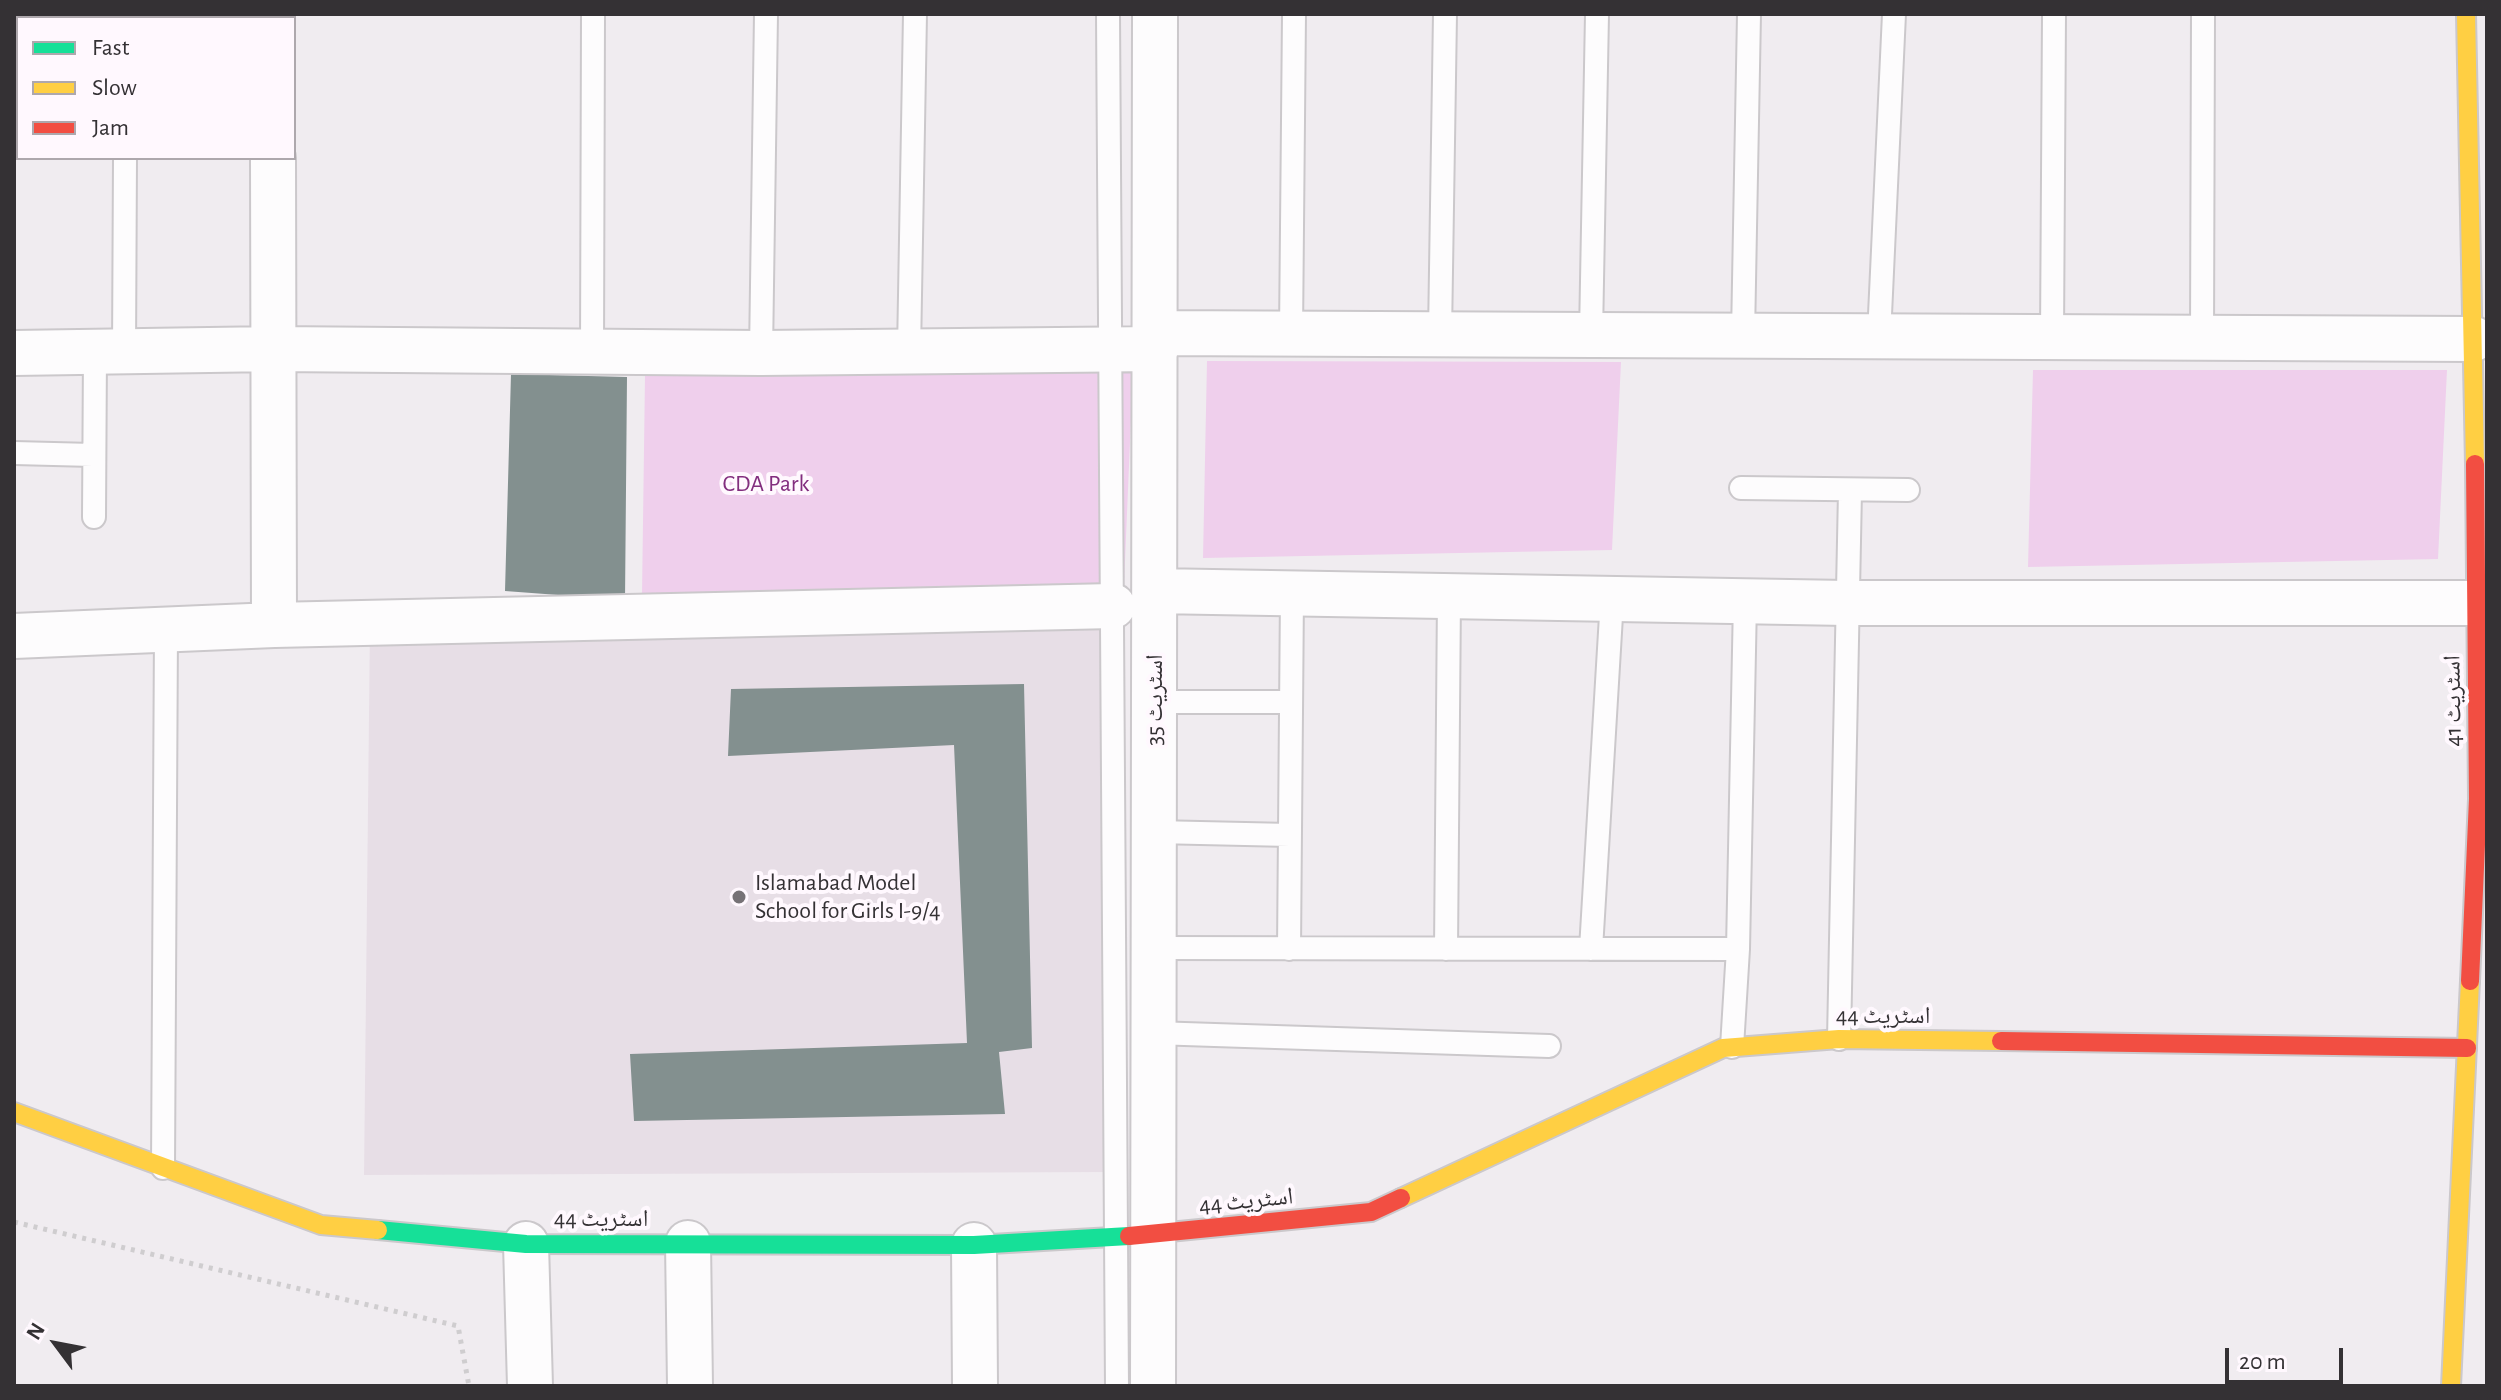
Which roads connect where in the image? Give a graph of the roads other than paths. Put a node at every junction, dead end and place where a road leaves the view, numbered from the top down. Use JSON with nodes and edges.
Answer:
{"nodes":[{"id":1,"x":593,"y":14,"type":"edge"},
{"id":2,"x":766,"y":14,"type":"edge"},
{"id":3,"x":915,"y":14,"type":"edge"},
{"id":4,"x":1108,"y":14,"type":"edge"},
{"id":5,"x":1155,"y":14,"type":"edge"},
{"id":6,"x":1294,"y":14,"type":"edge"},
{"id":7,"x":1445,"y":14,"type":"edge"},
{"id":8,"x":1597,"y":14,"type":"edge"},
{"id":9,"x":1749,"y":14,"type":"edge"},
{"id":10,"x":1894,"y":14,"type":"edge"},
{"id":11,"x":2054,"y":14,"type":"edge"},
{"id":12,"x":2203,"y":14,"type":"edge"},
{"id":13,"x":2466,"y":14,"type":"edge"},
{"id":14,"x":125,"y":160,"type":"edge"},
{"id":15,"x":273,"y":160,"type":"edge"},
{"id":16,"x":1291,"y":333,"type":"junction"},
{"id":17,"x":1440,"y":334,"type":"junction"},
{"id":18,"x":1591,"y":334,"type":"junction"},
{"id":19,"x":1743,"y":335,"type":"junction"},
{"id":20,"x":1879,"y":336,"type":"junction"},
{"id":21,"x":2052,"y":336,"type":"junction"},
{"id":22,"x":2202,"y":337,"type":"junction"},
{"id":23,"x":2474,"y":339,"type":"junction"},
{"id":24,"x":1156,"y":341,"type":"junction"},
{"id":25,"x":1109,"y":347,"type":"junction"},
{"id":26,"x":274,"y":349,"type":"junction"},
{"id":27,"x":909,"y":351,"type":"junction"},
{"id":28,"x":109,"y":352,"type":"junction"},
{"id":29,"x":592,"y":352,"type":"junction"},
{"id":30,"x":14,"y":353,"type":"edge"},
{"id":31,"x":761,"y":353,"type":"junction"},
{"id":32,"x":14,"y":453,"type":"edge"},
{"id":33,"x":93,"y":455,"type":"junction"},
{"id":34,"x":1741,"y":488,"type":"dead end"},
{"id":35,"x":1908,"y":490,"type":"dead end"},
{"id":36,"x":1850,"y":491,"type":"junction"},
{"id":37,"x":2480,"y":508,"type":"edge"},
{"id":38,"x":94,"y":517,"type":"dead end"},
{"id":39,"x":1155,"y":591,"type":"junction"},
{"id":40,"x":1292,"y":593,"type":"junction"},
{"id":41,"x":1449,"y":596,"type":"junction"},
{"id":42,"x":1612,"y":599,"type":"junction"},
{"id":43,"x":1745,"y":601,"type":"junction"},
{"id":44,"x":1847,"y":603,"type":"junction"},
{"id":45,"x":2475,"y":603,"type":"junction"},
{"id":46,"x":1113,"y":606,"type":"junction"},
{"id":47,"x":274,"y":625,"type":"junction"},
{"id":48,"x":166,"y":630,"type":"junction"},
{"id":49,"x":14,"y":636,"type":"edge"},
{"id":50,"x":1155,"y":702,"type":"junction"},
{"id":51,"x":1291,"y":702,"type":"junction"},
{"id":52,"x":2483,"y":799,"type":"edge"},
{"id":53,"x":1155,"y":832,"type":"junction"},
{"id":54,"x":1290,"y":835,"type":"junction"},
{"id":55,"x":1155,"y":948,"type":"junction"},
{"id":56,"x":1289,"y":949,"type":"junction"},
{"id":57,"x":1446,"y":949,"type":"junction"},
{"id":58,"x":1591,"y":949,"type":"junction"},
{"id":59,"x":1738,"y":949,"type":"junction"},
{"id":60,"x":1154,"y":1033,"type":"junction"},
{"id":61,"x":1839,"y":1039,"type":"junction"},
{"id":62,"x":1549,"y":1046,"type":"dead end"},
{"id":63,"x":1732,"y":1047,"type":"junction"},
{"id":64,"x":2467,"y":1048,"type":"junction"},
{"id":65,"x":14,"y":1112,"type":"edge"},
{"id":66,"x":2476,"y":1118,"type":"edge"},
{"id":67,"x":163,"y":1168,"type":"junction"},
{"id":68,"x":1135,"y":1236,"type":"junction"},
{"id":69,"x":688,"y":1243,"type":"junction"},
{"id":70,"x":526,"y":1244,"type":"junction"},
{"id":71,"x":974,"y":1245,"type":"junction"},
{"id":72,"x":530,"y":1386,"type":"edge"},
{"id":73,"x":690,"y":1386,"type":"edge"},
{"id":74,"x":975,"y":1386,"type":"edge"},
{"id":75,"x":1117,"y":1386,"type":"edge"},
{"id":76,"x":1153,"y":1386,"type":"edge"},
{"id":77,"x":2451,"y":1386,"type":"edge"}],
"edges":[{"from":1,"to":29,"type":"lane"},
{"from":2,"to":31,"type":"lane"},
{"from":3,"to":27,"type":"lane"},
{"from":4,"to":25,"type":"lane"},
{"from":5,"to":24,"type":"street","name":"اسٹریٹ 35"},
{"from":6,"to":16,"type":"lane"},
{"from":7,"to":17,"type":"lane"},
{"from":8,"to":18,"type":"lane"},
{"from":9,"to":19,"type":"lane"},
{"from":10,"to":20,"type":"lane"},
{"from":11,"to":21,"type":"lane"},
{"from":12,"to":22,"type":"lane"},
{"from":13,"to":23,"type":"street","name":"اسٹریٹ 41"},
{"from":14,"to":28,"type":"lane"},
{"from":15,"to":26,"type":"street"},
{"from":16,"to":17,"type":"street"},
{"from":16,"to":24,"type":"street"},
{"from":17,"to":18,"type":"street"},
{"from":18,"to":19,"type":"street"},
{"from":19,"to":20,"type":"street"},
{"from":20,"to":21,"type":"street"},
{"from":21,"to":22,"type":"street"},
{"from":22,"to":23,"type":"street"},
{"from":23,"to":37,"type":"street","name":"اسٹریٹ 41"},
{"from":24,"to":25,"type":"street"},
{"from":24,"to":39,"type":"street","name":"اسٹریٹ 35"},
{"from":25,"to":27,"type":"street"},
{"from":25,"to":46,"type":"lane"},
{"from":26,"to":28,"type":"street"},
{"from":26,"to":29,"type":"street"},
{"from":26,"to":47,"type":"street"},
{"from":27,"to":31,"type":"street"},
{"from":28,"to":30,"type":"street"},
{"from":28,"to":33,"type":"lane"},
{"from":29,"to":31,"type":"street"},
{"from":32,"to":33,"type":"lane"},
{"from":33,"to":38,"type":"lane"},
{"from":34,"to":36,"type":"lane"},
{"from":35,"to":36,"type":"lane"},
{"from":36,"to":44,"type":"lane"},
{"from":37,"to":45,"type":"street","name":"اسٹریٹ 41"},
{"from":39,"to":40,"type":"street"},
{"from":39,"to":50,"type":"street","name":"اسٹریٹ 35"},
{"from":40,"to":41,"type":"street"},
{"from":40,"to":51,"type":"lane"},
{"from":41,"to":42,"type":"street"},
{"from":41,"to":57,"type":"lane"},
{"from":42,"to":43,"type":"street"},
{"from":42,"to":58,"type":"lane"},
{"from":43,"to":44,"type":"street"},
{"from":43,"to":59,"type":"lane"},
{"from":44,"to":45,"type":"street"},
{"from":44,"to":61,"type":"lane"},
{"from":45,"to":52,"type":"street","name":"اسٹریٹ 41"},
{"from":46,"to":47,"type":"street"},
{"from":46,"to":68,"type":"lane"},
{"from":47,"to":48,"type":"street"},
{"from":48,"to":49,"type":"street"},
{"from":48,"to":67,"type":"lane"},
{"from":50,"to":51,"type":"lane"},
{"from":50,"to":53,"type":"street","name":"اسٹریٹ 35"},
{"from":51,"to":54,"type":"lane"},
{"from":52,"to":64,"type":"street","name":"اسٹریٹ 41"},
{"from":53,"to":54,"type":"lane"},
{"from":53,"to":55,"type":"street","name":"اسٹریٹ 35"},
{"from":54,"to":56,"type":"lane"},
{"from":55,"to":56,"type":"lane"},
{"from":55,"to":60,"type":"street","name":"اسٹریٹ 35"},
{"from":56,"to":57,"type":"lane"},
{"from":57,"to":58,"type":"lane"},
{"from":58,"to":59,"type":"lane"},
{"from":59,"to":63,"type":"lane"},
{"from":60,"to":62,"type":"lane"},
{"from":60,"to":68,"type":"street","name":"اسٹریٹ 35"},
{"from":61,"to":63,"type":"street","name":"اسٹریٹ 44"},
{"from":61,"to":64,"type":"street","name":"اسٹریٹ 44"},
{"from":63,"to":68,"type":"street","name":"اسٹریٹ 44"},
{"from":64,"to":66,"type":"street","name":"اسٹریٹ 41"},
{"from":65,"to":67,"type":"street","name":"اسٹریٹ 44"},
{"from":66,"to":77,"type":"street","name":"اسٹریٹ 41"},
{"from":67,"to":70,"type":"street","name":"اسٹریٹ 44"},
{"from":68,"to":71,"type":"street","name":"اسٹریٹ 44"},
{"from":68,"to":75,"type":"lane"},
{"from":68,"to":76,"type":"street","name":"اسٹریٹ 35"},
{"from":69,"to":70,"type":"street","name":"اسٹریٹ 44"},
{"from":69,"to":71,"type":"street","name":"اسٹریٹ 44"},
{"from":69,"to":73,"type":"street"},
{"from":70,"to":72,"type":"street"},
{"from":71,"to":74,"type":"street"}]}
